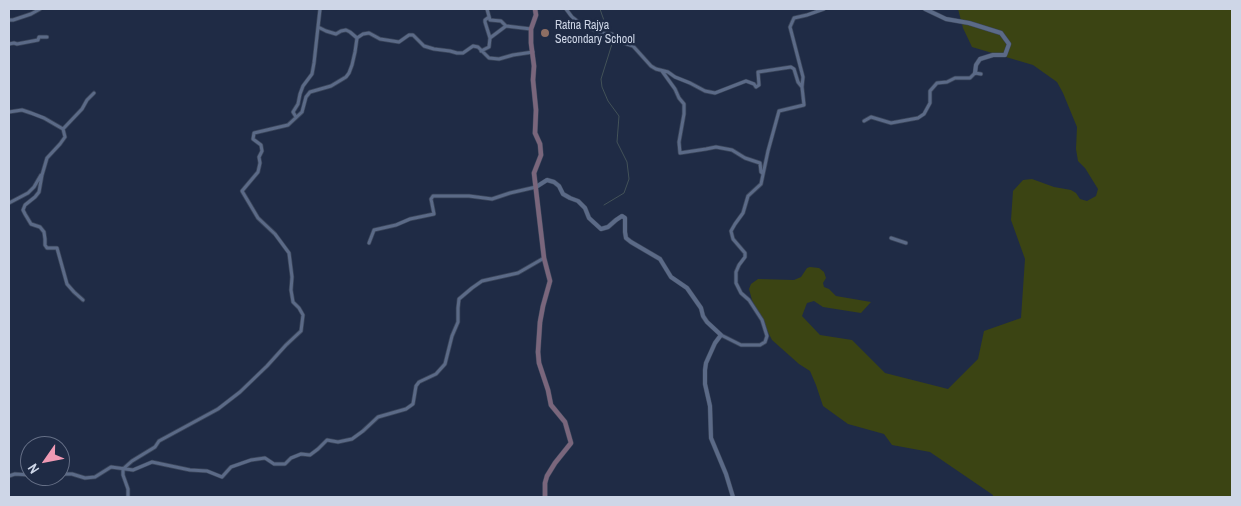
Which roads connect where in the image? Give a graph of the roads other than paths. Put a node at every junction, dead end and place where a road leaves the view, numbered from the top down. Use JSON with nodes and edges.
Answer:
{"nodes":[{"id":1,"x":40,"y":9,"type":"edge"},
{"id":2,"x":320,"y":9,"type":"edge"},
{"id":3,"x":487,"y":9,"type":"edge"},
{"id":4,"x":535,"y":9,"type":"edge"},
{"id":5,"x":566,"y":9,"type":"edge"},
{"id":6,"x":824,"y":9,"type":"edge"},
{"id":7,"x":925,"y":9,"type":"edge"},
{"id":8,"x":489,"y":17,"type":"junction"},
{"id":9,"x":9,"y":20,"type":"edge"},
{"id":10,"x":318,"y":26,"type":"junction"},
{"id":11,"x":506,"y":26,"type":"junction"},
{"id":12,"x":532,"y":29,"type":"junction"},
{"id":13,"x":47,"y":37,"type":"dead end"},
{"id":14,"x":357,"y":38,"type":"junction"},
{"id":15,"x":490,"y":38,"type":"junction"},
{"id":16,"x":9,"y":44,"type":"edge"},
{"id":17,"x":481,"y":51,"type":"junction"},
{"id":18,"x":533,"y":52,"type":"junction"},
{"id":19,"x":662,"y":71,"type":"junction"},
{"id":20,"x":975,"y":73,"type":"junction"},
{"id":21,"x":981,"y":74,"type":"dead end"},
{"id":22,"x":802,"y":87,"type":"junction"},
{"id":23,"x":94,"y":93,"type":"dead end"},
{"id":24,"x":9,"y":112,"type":"edge"},
{"id":25,"x":296,"y":117,"type":"junction"},
{"id":26,"x":864,"y":121,"type":"dead end"},
{"id":27,"x":63,"y":129,"type":"junction"},
{"id":28,"x":42,"y":175,"type":"junction"},
{"id":29,"x":763,"y":175,"type":"junction"},
{"id":30,"x":536,"y":187,"type":"junction"},
{"id":31,"x":9,"y":203,"type":"edge"},
{"id":32,"x":891,"y":238,"type":"dead end"},
{"id":33,"x":368,"y":243,"type":"dead end"},
{"id":34,"x":906,"y":243,"type":"dead end"},
{"id":35,"x":544,"y":258,"type":"junction"},
{"id":36,"x":83,"y":300,"type":"dead end"},
{"id":37,"x":721,"y":335,"type":"junction"},
{"id":38,"x":123,"y":469,"type":"junction"},
{"id":39,"x":70,"y":474,"type":"edge"},
{"id":40,"x":128,"y":497,"type":"edge"},
{"id":41,"x":545,"y":497,"type":"edge"},
{"id":42,"x":733,"y":497,"type":"edge"}],
"edges":[{"from":1,"to":9,"type":"street"},
{"from":2,"to":10,"type":"street"},
{"from":3,"to":8,"type":"street"},
{"from":4,"to":12,"type":"main road"},
{"from":5,"to":19,"type":"street"},
{"from":6,"to":22,"type":"street"},
{"from":7,"to":20,"type":"street"},
{"from":8,"to":11,"type":"street"},
{"from":8,"to":15,"type":"street"},
{"from":10,"to":14,"type":"street"},
{"from":10,"to":25,"type":"street"},
{"from":11,"to":12,"type":"street"},
{"from":11,"to":15,"type":"street"},
{"from":12,"to":18,"type":"main road"},
{"from":13,"to":16,"type":"street"},
{"from":14,"to":17,"type":"street"},
{"from":14,"to":25,"type":"street"},
{"from":15,"to":17,"type":"street"},
{"from":17,"to":18,"type":"street"},
{"from":18,"to":30,"type":"main road"},
{"from":19,"to":22,"type":"street"},
{"from":19,"to":29,"type":"street"},
{"from":20,"to":21,"type":"street"},
{"from":20,"to":26,"type":"street"},
{"from":22,"to":29,"type":"street"},
{"from":23,"to":27,"type":"street"},
{"from":24,"to":27,"type":"street"},
{"from":25,"to":38,"type":"street"},
{"from":27,"to":28,"type":"street"},
{"from":28,"to":31,"type":"street"},
{"from":28,"to":36,"type":"street"},
{"from":29,"to":37,"type":"street"},
{"from":30,"to":33,"type":"street"},
{"from":30,"to":35,"type":"main road"},
{"from":30,"to":37,"type":"street"},
{"from":32,"to":34,"type":"street"},
{"from":35,"to":38,"type":"street"},
{"from":35,"to":41,"type":"main road"},
{"from":37,"to":42,"type":"street"},
{"from":38,"to":39,"type":"street"},
{"from":38,"to":40,"type":"street"}]}
